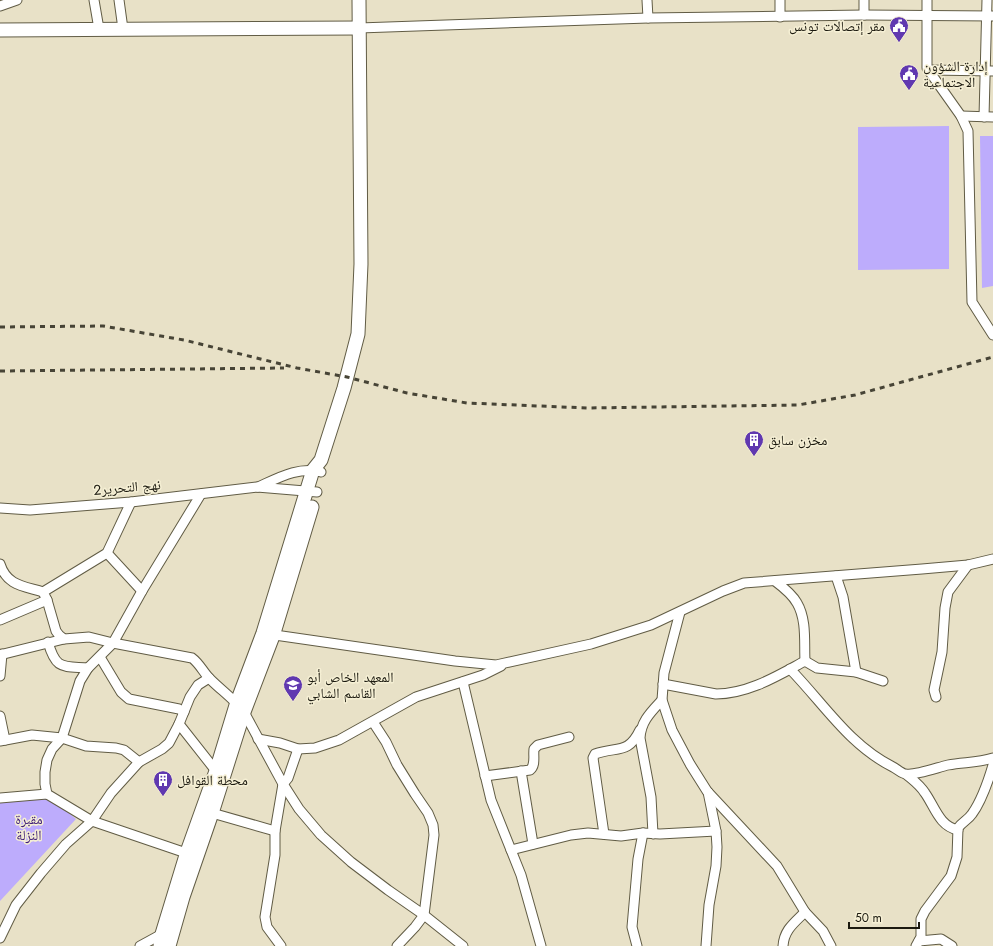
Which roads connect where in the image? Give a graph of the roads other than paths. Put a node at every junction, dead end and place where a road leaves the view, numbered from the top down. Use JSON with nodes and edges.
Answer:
{"nodes":[{"id":1,"x":17,"y":0,"type":"edge"},
{"id":2,"x":94,"y":0,"type":"edge"},
{"id":3,"x":119,"y":0,"type":"edge"},
{"id":4,"x":359,"y":0,"type":"edge"},
{"id":5,"x":647,"y":0,"type":"edge"},
{"id":6,"x":780,"y":0,"type":"edge"},
{"id":7,"x":864,"y":0,"type":"edge"},
{"id":8,"x":927,"y":0,"type":"edge"},
{"id":9,"x":987,"y":0,"type":"edge"},
{"id":10,"x":0,"y":6,"type":"edge"},
{"id":11,"x":864,"y":15,"type":"junction"},
{"id":12,"x":928,"y":15,"type":"junction"},
{"id":13,"x":990,"y":16,"type":"edge"},
{"id":14,"x":780,"y":17,"type":"junction"},
{"id":15,"x":648,"y":18,"type":"junction"},
{"id":16,"x":359,"y":28,"type":"junction"},
{"id":17,"x":99,"y":29,"type":"junction"},
{"id":18,"x":123,"y":29,"type":"junction"},
{"id":19,"x":0,"y":30,"type":"edge"},
{"id":20,"x":930,"y":70,"type":"junction"},
{"id":21,"x":989,"y":71,"type":"edge"},
{"id":22,"x":961,"y":116,"type":"junction"},
{"id":23,"x":989,"y":117,"type":"edge"},
{"id":24,"x":993,"y":335,"type":"edge"},
{"id":25,"x":319,"y":466,"type":"junction"},
{"id":26,"x":257,"y":487,"type":"junction"},
{"id":27,"x":312,"y":492,"type":"junction"},
{"id":28,"x":201,"y":494,"type":"junction"},
{"id":29,"x":131,"y":502,"type":"junction"},
{"id":30,"x":0,"y":508,"type":"edge"},
{"id":31,"x":107,"y":553,"type":"junction"},
{"id":32,"x":993,"y":559,"type":"edge"},
{"id":33,"x":0,"y":564,"type":"edge"},
{"id":34,"x":968,"y":564,"type":"junction"},
{"id":35,"x":836,"y":576,"type":"junction"},
{"id":36,"x":775,"y":581,"type":"junction"},
{"id":37,"x":142,"y":591,"type":"junction"},
{"id":38,"x":45,"y":596,"type":"junction"},
{"id":39,"x":680,"y":612,"type":"junction"},
{"id":40,"x":0,"y":620,"type":"edge"},
{"id":41,"x":268,"y":634,"type":"junction"},
{"id":42,"x":64,"y":639,"type":"junction"},
{"id":43,"x":48,"y":642,"type":"junction"},
{"id":44,"x":113,"y":643,"type":"junction"},
{"id":45,"x":1,"y":654,"type":"edge"},
{"id":46,"x":100,"y":657,"type":"junction"},
{"id":47,"x":805,"y":661,"type":"junction"},
{"id":48,"x":506,"y":663,"type":"junction"},
{"id":49,"x":88,"y":668,"type":"junction"},
{"id":50,"x":790,"y":669,"type":"junction"},
{"id":51,"x":856,"y":672,"type":"junction"},
{"id":52,"x":0,"y":676,"type":"edge"},
{"id":53,"x":209,"y":678,"type":"junction"},
{"id":54,"x":883,"y":681,"type":"dead end"},
{"id":55,"x":463,"y":682,"type":"junction"},
{"id":56,"x":663,"y":684,"type":"junction"},
{"id":57,"x":936,"y":697,"type":"dead end"},
{"id":58,"x":662,"y":700,"type":"junction"},
{"id":59,"x":240,"y":707,"type":"junction"},
{"id":60,"x":184,"y":712,"type":"junction"},
{"id":61,"x":0,"y":716,"type":"edge"},
{"id":62,"x":373,"y":722,"type":"junction"},
{"id":63,"x":180,"y":724,"type":"junction"},
{"id":64,"x":640,"y":730,"type":"junction"},
{"id":65,"x":569,"y":737,"type":"dead end"},
{"id":66,"x":62,"y":738,"type":"junction"},
{"id":67,"x":258,"y":739,"type":"junction"},
{"id":68,"x":3,"y":740,"type":"edge"},
{"id":69,"x":298,"y":749,"type":"junction"},
{"id":70,"x":993,"y":758,"type":"edge"},
{"id":71,"x":139,"y":762,"type":"junction"},
{"id":72,"x":993,"y":765,"type":"edge"},
{"id":73,"x":216,"y":771,"type":"junction"},
{"id":74,"x":521,"y":771,"type":"junction"},
{"id":75,"x":907,"y":775,"type":"junction"},
{"id":76,"x":485,"y":776,"type":"junction"},
{"id":77,"x":283,"y":784,"type":"junction"},
{"id":78,"x":707,"y":791,"type":"junction"},
{"id":79,"x":47,"y":794,"type":"junction"},
{"id":80,"x":0,"y":798,"type":"edge"},
{"id":81,"x":212,"y":813,"type":"junction"},
{"id":82,"x":92,"y":821,"type":"junction"},
{"id":83,"x":958,"y":830,"type":"junction"},
{"id":84,"x":275,"y":831,"type":"junction"},
{"id":85,"x":716,"y":831,"type":"junction"},
{"id":86,"x":643,"y":833,"type":"junction"},
{"id":87,"x":604,"y":834,"type":"junction"},
{"id":88,"x":653,"y":834,"type":"junction"},
{"id":89,"x":533,"y":844,"type":"junction"},
{"id":90,"x":511,"y":850,"type":"junction"},
{"id":91,"x":192,"y":855,"type":"junction"},
{"id":92,"x":16,"y":905,"type":"junction"},
{"id":93,"x":805,"y":912,"type":"junction"},
{"id":94,"x":424,"y":914,"type":"junction"},
{"id":95,"x":0,"y":924,"type":"edge"},
{"id":96,"x":0,"y":938,"type":"edge"},
{"id":97,"x":166,"y":940,"type":"edge"},
{"id":98,"x":917,"y":944,"type":"edge"},
{"id":99,"x":140,"y":946,"type":"edge"},
{"id":100,"x":281,"y":946,"type":"edge"},
{"id":101,"x":397,"y":946,"type":"edge"},
{"id":102,"x":463,"y":946,"type":"edge"},
{"id":103,"x":541,"y":946,"type":"edge"},
{"id":104,"x":637,"y":946,"type":"edge"},
{"id":105,"x":706,"y":946,"type":"edge"},
{"id":106,"x":783,"y":946,"type":"edge"},
{"id":107,"x":831,"y":946,"type":"edge"},
{"id":108,"x":952,"y":946,"type":"edge"}],
"edges":[{"from":1,"to":10,"type":"street"},
{"from":2,"to":17,"type":"street"},
{"from":3,"to":18,"type":"street"},
{"from":4,"to":16,"type":"main road"},
{"from":5,"to":15,"type":"street"},
{"from":6,"to":14,"type":"street"},
{"from":7,"to":11,"type":"street"},
{"from":8,"to":12,"type":"street"},
{"from":9,"to":13,"type":"street"},
{"from":11,"to":12,"type":"street"},
{"from":11,"to":14,"type":"street"},
{"from":12,"to":13,"type":"street"},
{"from":12,"to":20,"type":"street"},
{"from":13,"to":21,"type":"street"},
{"from":14,"to":15,"type":"street"},
{"from":15,"to":16,"type":"street"},
{"from":16,"to":18,"type":"main road"},
{"from":16,"to":25,"type":"main road"},
{"from":17,"to":18,"type":"main road"},
{"from":17,"to":19,"type":"main road"},
{"from":20,"to":21,"type":"street"},
{"from":20,"to":22,"type":"street"},
{"from":21,"to":23,"type":"street"},
{"from":22,"to":23,"type":"street"},
{"from":22,"to":24,"type":"street"},
{"from":25,"to":26,"type":"street","name":"نهج التحرير2"},
{"from":25,"to":27,"type":"main road"},
{"from":26,"to":27,"type":"street","name":"نهج التحرير2"},
{"from":26,"to":28,"type":"street","name":"نهج التحرير2"},
{"from":27,"to":41,"type":"main road"},
{"from":28,"to":29,"type":"street","name":"نهج التحرير2"},
{"from":28,"to":37,"type":"street"},
{"from":29,"to":30,"type":"street","name":"نهج التحرير2"},
{"from":29,"to":31,"type":"street"},
{"from":31,"to":37,"type":"street"},
{"from":31,"to":38,"type":"street"},
{"from":32,"to":34,"type":"street"},
{"from":33,"to":38,"type":"street"},
{"from":34,"to":35,"type":"street"},
{"from":34,"to":57,"type":"street"},
{"from":35,"to":36,"type":"street"},
{"from":35,"to":51,"type":"street"},
{"from":36,"to":39,"type":"street"},
{"from":36,"to":47,"type":"street"},
{"from":37,"to":44,"type":"street"},
{"from":38,"to":40,"type":"street"},
{"from":38,"to":42,"type":"street"},
{"from":39,"to":48,"type":"street"},
{"from":39,"to":56,"type":"street"},
{"from":41,"to":48,"type":"street"},
{"from":41,"to":59,"type":"main road"},
{"from":42,"to":43,"type":"street"},
{"from":42,"to":44,"type":"street"},
{"from":43,"to":45,"type":"street"},
{"from":43,"to":49,"type":"street"},
{"from":44,"to":46,"type":"street"},
{"from":44,"to":53,"type":"street"},
{"from":45,"to":52,"type":"street"},
{"from":46,"to":49,"type":"street"},
{"from":46,"to":60,"type":"street"},
{"from":47,"to":50,"type":"street"},
{"from":47,"to":51,"type":"street"},
{"from":48,"to":55,"type":"street"},
{"from":49,"to":66,"type":"street"},
{"from":50,"to":56,"type":"street"},
{"from":50,"to":75,"type":"street"},
{"from":51,"to":54,"type":"street"},
{"from":53,"to":59,"type":"street"},
{"from":53,"to":60,"type":"street"},
{"from":55,"to":62,"type":"street"},
{"from":55,"to":76,"type":"street"},
{"from":56,"to":58,"type":"street"},
{"from":58,"to":64,"type":"street"},
{"from":58,"to":78,"type":"street"},
{"from":59,"to":67,"type":"street"},
{"from":59,"to":73,"type":"main road"},
{"from":59,"to":81,"type":"main road"},
{"from":60,"to":63,"type":"street"},
{"from":61,"to":68,"type":"street"},
{"from":62,"to":69,"type":"street"},
{"from":62,"to":94,"type":"street"},
{"from":63,"to":71,"type":"street"},
{"from":63,"to":73,"type":"street"},
{"from":64,"to":87,"type":"street"},
{"from":64,"to":88,"type":"street"},
{"from":65,"to":74,"type":"street"},
{"from":66,"to":68,"type":"street"},
{"from":66,"to":71,"type":"street"},
{"from":66,"to":79,"type":"street"},
{"from":67,"to":69,"type":"street"},
{"from":67,"to":77,"type":"street"},
{"from":69,"to":77,"type":"street"},
{"from":70,"to":75,"type":"street"},
{"from":71,"to":82,"type":"street"},
{"from":72,"to":83,"type":"street"},
{"from":73,"to":91,"type":"main road"},
{"from":74,"to":76,"type":"street"},
{"from":74,"to":89,"type":"street"},
{"from":75,"to":83,"type":"street"},
{"from":76,"to":90,"type":"street"},
{"from":77,"to":84,"type":"street"},
{"from":77,"to":94,"type":"street"},
{"from":78,"to":85,"type":"street"},
{"from":78,"to":93,"type":"street"},
{"from":79,"to":80,"type":"street"},
{"from":79,"to":82,"type":"street"},
{"from":81,"to":84,"type":"street"},
{"from":81,"to":91,"type":"main road"},
{"from":82,"to":91,"type":"street"},
{"from":82,"to":92,"type":"street"},
{"from":83,"to":98,"type":"street"},
{"from":84,"to":100,"type":"street"},
{"from":85,"to":88,"type":"street"},
{"from":85,"to":105,"type":"street"},
{"from":86,"to":87,"type":"street"},
{"from":86,"to":88,"type":"street"},
{"from":86,"to":104,"type":"street"},
{"from":87,"to":89,"type":"street"},
{"from":89,"to":90,"type":"street"},
{"from":90,"to":103,"type":"street"},
{"from":91,"to":97,"type":"main road"},
{"from":92,"to":95,"type":"street"},
{"from":92,"to":96,"type":"street"},
{"from":93,"to":106,"type":"street"},
{"from":93,"to":107,"type":"street"},
{"from":94,"to":101,"type":"street"},
{"from":94,"to":102,"type":"street"},
{"from":97,"to":99,"type":"street"},
{"from":98,"to":108,"type":"street"}]}
